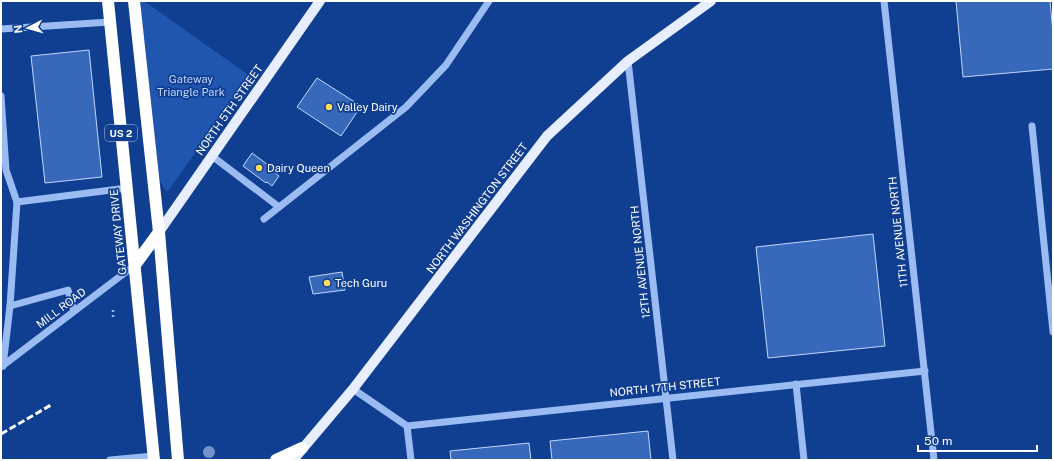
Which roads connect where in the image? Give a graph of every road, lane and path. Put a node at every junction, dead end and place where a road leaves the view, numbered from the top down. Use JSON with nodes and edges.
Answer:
{"nodes":[{"id":1,"x":108,"y":1,"type":"edge"},
{"id":2,"x":134,"y":1,"type":"edge"},
{"id":3,"x":320,"y":1,"type":"edge"},
{"id":4,"x":489,"y":1,"type":"edge"},
{"id":5,"x":711,"y":1,"type":"edge"},
{"id":6,"x":884,"y":1,"type":"edge"},
{"id":7,"x":110,"y":22,"type":"junction"},
{"id":8,"x":1,"y":28,"type":"edge"},
{"id":9,"x":628,"y":61,"type":"junction"},
{"id":10,"x":1,"y":96,"type":"edge"},
{"id":11,"x":1032,"y":126,"type":"dead end"},
{"id":12,"x":212,"y":156,"type":"junction"},
{"id":13,"x":127,"y":188,"type":"junction"},
{"id":14,"x":17,"y":202,"type":"junction"},
{"id":15,"x":279,"y":207,"type":"junction"},
{"id":16,"x":264,"y":219,"type":"dead end"},
{"id":17,"x":159,"y":232,"type":"junction"},
{"id":18,"x":135,"y":265,"type":"junction"},
{"id":19,"x":10,"y":306,"type":"junction"},
{"id":20,"x":113,"y":310,"type":"dead end"},
{"id":21,"x":74,"y":312,"type":"junction"},
{"id":22,"x":113,"y":318,"type":"dead end"},
{"id":23,"x":1053,"y":332,"type":"edge"},
{"id":24,"x":2,"y":366,"type":"edge"},
{"id":25,"x":925,"y":371,"type":"junction"},
{"id":26,"x":796,"y":384,"type":"junction"},
{"id":27,"x":354,"y":389,"type":"junction"},
{"id":28,"x":666,"y":398,"type":"junction"},
{"id":29,"x":407,"y":426,"type":"junction"},
{"id":30,"x":302,"y":448,"type":"junction"},
{"id":31,"x":154,"y":458,"type":"edge"},
{"id":32,"x":110,"y":460,"type":"edge"},
{"id":33,"x":178,"y":460,"type":"edge"},
{"id":34,"x":276,"y":460,"type":"edge"},
{"id":35,"x":292,"y":460,"type":"edge"},
{"id":36,"x":411,"y":460,"type":"edge"},
{"id":37,"x":672,"y":460,"type":"edge"},
{"id":38,"x":804,"y":460,"type":"edge"},
{"id":39,"x":934,"y":460,"type":"edge"}],
"edges":[{"from":1,"to":7,"type":"highway","name":"GATEWAY DRIVE","number":"US 2"},
{"from":2,"to":17,"type":"highway","number":"US 2"},
{"from":3,"to":12,"type":"main road","name":"NORTH 5TH STREET"},
{"from":4,"to":15,"type":"street"},
{"from":5,"to":9,"type":"main road","name":"NORTH WASHINGTON STREET"},
{"from":6,"to":25,"type":"street","name":"11TH AVENUE NORTH"},
{"from":7,"to":8,"type":"street"},
{"from":7,"to":13,"type":"highway","name":"GATEWAY DRIVE","number":"US 2"},
{"from":9,"to":27,"type":"main road","name":"NORTH WASHINGTON STREET"},
{"from":9,"to":28,"type":"street","name":"12TH AVENUE NORTH"},
{"from":10,"to":14,"type":"street"},
{"from":11,"to":23,"type":"street"},
{"from":12,"to":15,"type":"street"},
{"from":12,"to":17,"type":"main road","name":"NORTH 5TH STREET"},
{"from":13,"to":14,"type":"street"},
{"from":13,"to":18,"type":"highway","name":"GATEWAY DRIVE","number":"US 2"},
{"from":14,"to":19,"type":"street"},
{"from":15,"to":16,"type":"street"},
{"from":17,"to":18,"type":"highway"},
{"from":17,"to":33,"type":"highway","number":"US 2"},
{"from":18,"to":21,"type":"street","name":"MILL ROAD"},
{"from":18,"to":31,"type":"highway","name":"GATEWAY DRIVE","number":"US 2"},
{"from":19,"to":21,"type":"street"},
{"from":19,"to":24,"type":"street"},
{"from":20,"to":22,"type":"path"},
{"from":21,"to":24,"type":"street","name":"MILL ROAD"},
{"from":25,"to":26,"type":"street","name":"NORTH 17TH STREET"},
{"from":25,"to":39,"type":"street","name":"11TH AVENUE NORTH"},
{"from":26,"to":28,"type":"street","name":"NORTH 17TH STREET"},
{"from":26,"to":38,"type":"street"},
{"from":27,"to":29,"type":"street"},
{"from":27,"to":30,"type":"main road","name":"NORTH WASHINGTON STREET"},
{"from":28,"to":29,"type":"street","name":"NORTH 17TH STREET"},
{"from":28,"to":37,"type":"street","name":"12TH AVENUE NORTH"},
{"from":29,"to":36,"type":"street"},
{"from":30,"to":34,"type":"highway"},
{"from":30,"to":35,"type":"main road","name":"NORTH WASHINGTON STREET"},
{"from":31,"to":32,"type":"street"}]}
